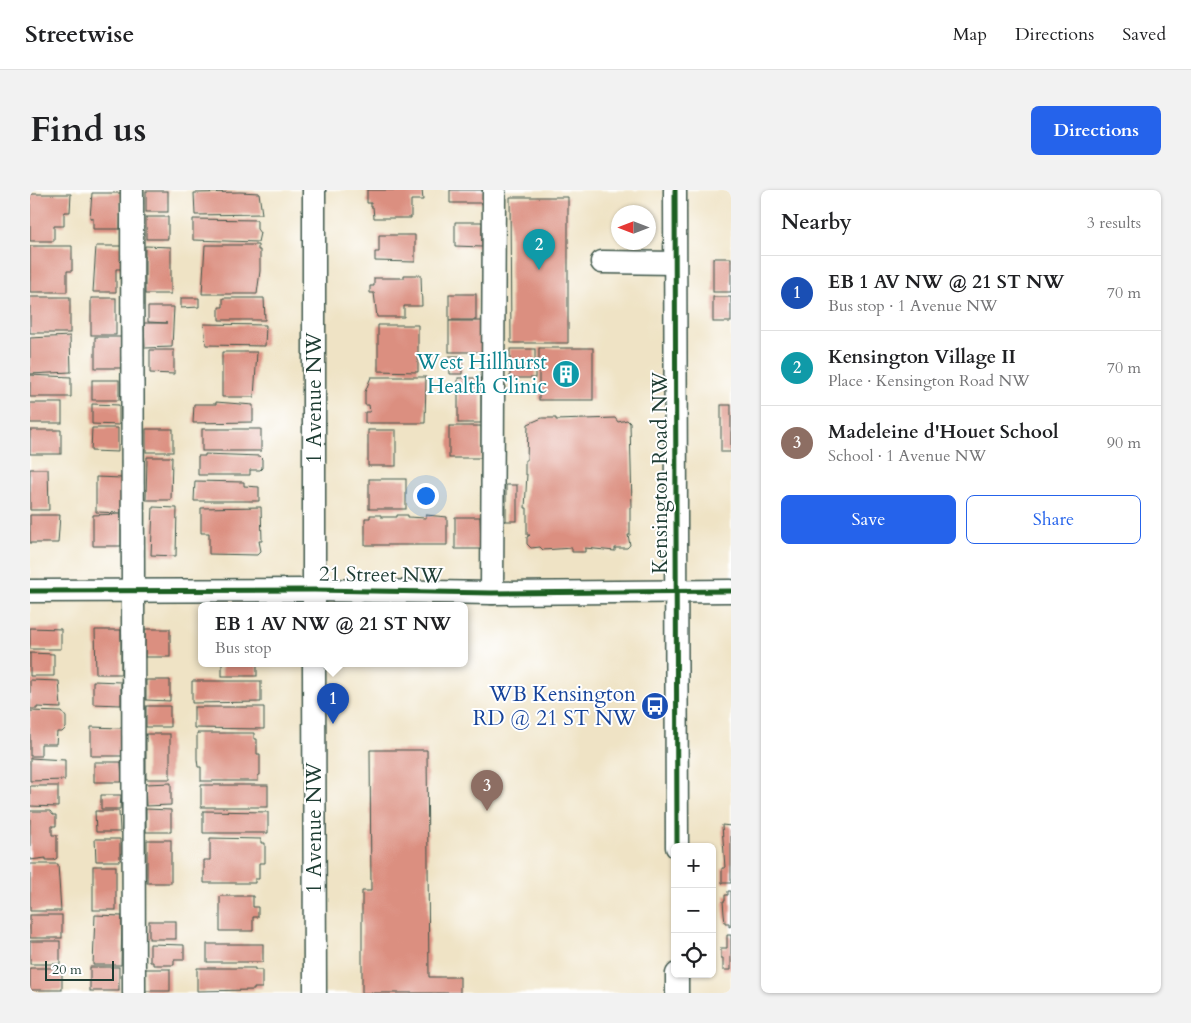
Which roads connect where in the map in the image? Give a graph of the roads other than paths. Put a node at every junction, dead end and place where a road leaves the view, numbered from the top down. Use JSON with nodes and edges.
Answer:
{"nodes":[{"id":1,"x":132,"y":190,"type":"edge"},
{"id":2,"x":314,"y":190,"type":"edge"},
{"id":3,"x":494,"y":190,"type":"edge"},
{"id":4,"x":675,"y":190,"type":"edge"},
{"id":5,"x":602,"y":262,"type":"dead end"},
{"id":6,"x":676,"y":263,"type":"junction"},
{"id":7,"x":30,"y":591,"type":"edge"},
{"id":8,"x":133,"y":591,"type":"junction"},
{"id":9,"x":676,"y":591,"type":"junction"},
{"id":10,"x":731,"y":591,"type":"edge"},
{"id":11,"x":492,"y":593,"type":"junction"},
{"id":12,"x":314,"y":598,"type":"edge"},
{"id":13,"x":314,"y":667,"type":"edge"},
{"id":14,"x":677,"y":843,"type":"edge"},
{"id":15,"x":677,"y":978,"type":"edge"},
{"id":16,"x":134,"y":993,"type":"edge"},
{"id":17,"x":315,"y":993,"type":"edge"},
{"id":18,"x":677,"y":993,"type":"edge"}],
"edges":[{"from":1,"to":8,"type":"street"},
{"from":2,"to":12,"type":"street","name":"1 Avenue NW"},
{"from":3,"to":11,"type":"street"},
{"from":4,"to":6,"type":"street","name":"Kensington Road NW"},
{"from":5,"to":6,"type":"street"},
{"from":6,"to":9,"type":"street","name":"Kensington Road NW"},
{"from":7,"to":8,"type":"street","name":"21 Street NW"},
{"from":8,"to":12,"type":"street","name":"21 Street NW"},
{"from":8,"to":16,"type":"street"},
{"from":9,"to":10,"type":"street","name":"21 Street NW"},
{"from":9,"to":11,"type":"street","name":"21 Street NW"},
{"from":9,"to":14,"type":"street","name":"Kensington Road NW"},
{"from":11,"to":12,"type":"street","name":"21 Street NW"},
{"from":13,"to":17,"type":"street","name":"1 Avenue NW"},
{"from":15,"to":18,"type":"street"}]}
